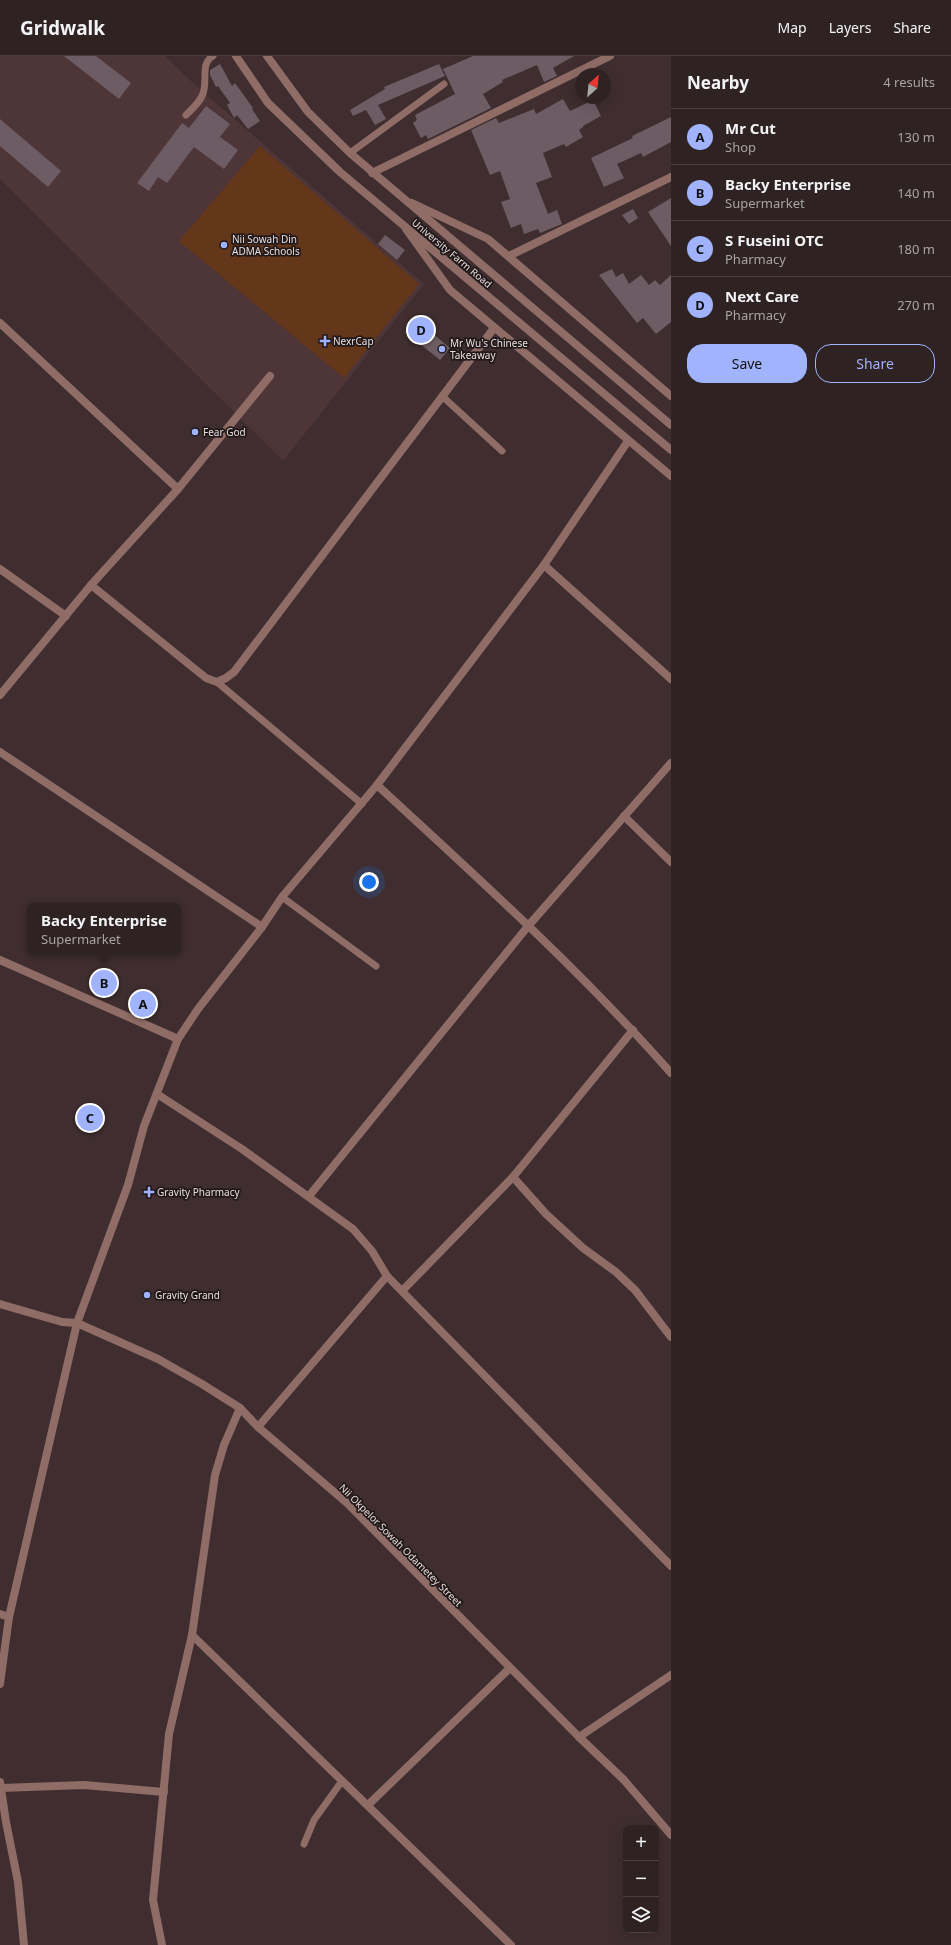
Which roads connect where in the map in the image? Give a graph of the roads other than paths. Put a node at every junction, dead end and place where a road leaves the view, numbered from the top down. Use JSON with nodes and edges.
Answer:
{"nodes":[{"id":1,"x":213,"y":56,"type":"edge"},
{"id":2,"x":236,"y":56,"type":"edge"},
{"id":3,"x":267,"y":56,"type":"edge"},
{"id":4,"x":610,"y":56,"type":"edge"},
{"id":5,"x":444,"y":84,"type":"dead end"},
{"id":6,"x":186,"y":115,"type":"dead end"},
{"id":7,"x":350,"y":153,"type":"junction"},
{"id":8,"x":372,"y":173,"type":"junction"},
{"id":9,"x":671,"y":177,"type":"edge"},
{"id":10,"x":406,"y":200,"type":"junction"},
{"id":11,"x":400,"y":222,"type":"junction"},
{"id":12,"x":509,"y":256,"type":"junction"},
{"id":13,"x":0,"y":323,"type":"edge"},
{"id":14,"x":494,"y":328,"type":"junction"},
{"id":15,"x":270,"y":376,"type":"dead end"},
{"id":16,"x":442,"y":396,"type":"junction"},
{"id":17,"x":671,"y":396,"type":"edge"},
{"id":18,"x":671,"y":425,"type":"edge"},
{"id":19,"x":628,"y":441,"type":"junction"},
{"id":20,"x":671,"y":450,"type":"edge"},
{"id":21,"x":502,"y":451,"type":"dead end"},
{"id":22,"x":671,"y":476,"type":"edge"},
{"id":23,"x":178,"y":489,"type":"junction"},
{"id":24,"x":544,"y":565,"type":"junction"},
{"id":25,"x":0,"y":569,"type":"edge"},
{"id":26,"x":92,"y":585,"type":"junction"},
{"id":27,"x":66,"y":616,"type":"junction"},
{"id":28,"x":671,"y":679,"type":"edge"},
{"id":29,"x":217,"y":682,"type":"junction"},
{"id":30,"x":0,"y":695,"type":"edge"},
{"id":31,"x":0,"y":752,"type":"edge"},
{"id":32,"x":671,"y":763,"type":"edge"},
{"id":33,"x":376,"y":785,"type":"junction"},
{"id":34,"x":362,"y":804,"type":"junction"},
{"id":35,"x":624,"y":816,"type":"junction"},
{"id":36,"x":671,"y":862,"type":"edge"},
{"id":37,"x":282,"y":897,"type":"junction"},
{"id":38,"x":529,"y":926,"type":"junction"},
{"id":39,"x":262,"y":927,"type":"junction"},
{"id":40,"x":0,"y":960,"type":"edge"},
{"id":41,"x":376,"y":966,"type":"dead end"},
{"id":42,"x":633,"y":1030,"type":"junction"},
{"id":43,"x":178,"y":1039,"type":"junction"},
{"id":44,"x":671,"y":1073,"type":"edge"},
{"id":45,"x":157,"y":1094,"type":"junction"},
{"id":46,"x":513,"y":1177,"type":"junction"},
{"id":47,"x":309,"y":1196,"type":"junction"},
{"id":48,"x":387,"y":1276,"type":"junction"},
{"id":49,"x":402,"y":1291,"type":"junction"},
{"id":50,"x":0,"y":1304,"type":"edge"},
{"id":51,"x":77,"y":1323,"type":"junction"},
{"id":52,"x":671,"y":1337,"type":"edge"},
{"id":53,"x":240,"y":1408,"type":"junction"},
{"id":54,"x":258,"y":1427,"type":"junction"},
{"id":55,"x":671,"y":1566,"type":"edge"},
{"id":56,"x":0,"y":1614,"type":"edge"},
{"id":57,"x":9,"y":1617,"type":"junction"},
{"id":58,"x":192,"y":1635,"type":"junction"},
{"id":59,"x":510,"y":1668,"type":"junction"},
{"id":60,"x":671,"y":1675,"type":"edge"},
{"id":61,"x":0,"y":1684,"type":"edge"},
{"id":62,"x":579,"y":1737,"type":"junction"},
{"id":63,"x":342,"y":1781,"type":"junction"},
{"id":64,"x":0,"y":1784,"type":"edge"},
{"id":65,"x":164,"y":1792,"type":"junction"},
{"id":66,"x":368,"y":1805,"type":"junction"},
{"id":67,"x":671,"y":1835,"type":"edge"},
{"id":68,"x":304,"y":1844,"type":"dead end"},
{"id":69,"x":24,"y":1945,"type":"edge"},
{"id":70,"x":162,"y":1945,"type":"edge"},
{"id":71,"x":512,"y":1945,"type":"edge"}],
"edges":[{"from":1,"to":6,"type":"lane"},
{"from":2,"to":11,"type":"street","name":"University Farm Road"},
{"from":3,"to":7,"type":"street","name":"University Farm Road"},
{"from":4,"to":8,"type":"street"},
{"from":5,"to":7,"type":"lane"},
{"from":7,"to":8,"type":"street","name":"University Farm Road"},
{"from":8,"to":10,"type":"street","name":"University Farm Road"},
{"from":9,"to":12,"type":"street"},
{"from":10,"to":12,"type":"street"},
{"from":10,"to":18,"type":"street","name":"University Farm Road"},
{"from":11,"to":14,"type":"street"},
{"from":11,"to":20,"type":"street","name":"University Farm Road"},
{"from":12,"to":17,"type":"street"},
{"from":13,"to":23,"type":"street"},
{"from":14,"to":16,"type":"street"},
{"from":14,"to":19,"type":"street"},
{"from":15,"to":23,"type":"street"},
{"from":16,"to":21,"type":"lane"},
{"from":16,"to":29,"type":"street"},
{"from":19,"to":22,"type":"street"},
{"from":19,"to":24,"type":"street"},
{"from":23,"to":26,"type":"street"},
{"from":24,"to":28,"type":"street"},
{"from":24,"to":33,"type":"street"},
{"from":25,"to":27,"type":"street"},
{"from":26,"to":27,"type":"street"},
{"from":26,"to":29,"type":"street"},
{"from":27,"to":30,"type":"street"},
{"from":29,"to":34,"type":"lane"},
{"from":31,"to":39,"type":"street"},
{"from":32,"to":35,"type":"street"},
{"from":33,"to":34,"type":"street"},
{"from":33,"to":38,"type":"street"},
{"from":34,"to":37,"type":"street"},
{"from":35,"to":36,"type":"street"},
{"from":35,"to":38,"type":"street"},
{"from":37,"to":39,"type":"street"},
{"from":37,"to":41,"type":"lane"},
{"from":38,"to":42,"type":"street"},
{"from":38,"to":47,"type":"street"},
{"from":39,"to":43,"type":"street"},
{"from":40,"to":43,"type":"street"},
{"from":42,"to":44,"type":"street"},
{"from":42,"to":46,"type":"street"},
{"from":43,"to":45,"type":"street"},
{"from":45,"to":47,"type":"street"},
{"from":45,"to":51,"type":"street"},
{"from":46,"to":49,"type":"street"},
{"from":46,"to":52,"type":"street"},
{"from":47,"to":48,"type":"street"},
{"from":48,"to":49,"type":"street"},
{"from":48,"to":54,"type":"street"},
{"from":49,"to":55,"type":"street"},
{"from":50,"to":51,"type":"street","name":"Nii Okpelor Sowah Odametey Street"},
{"from":51,"to":53,"type":"street","name":"Nii Okpelor Sowah Odametey Street"},
{"from":51,"to":57,"type":"street"},
{"from":53,"to":54,"type":"street","name":"Nii Okpelor Sowah Odametey Street"},
{"from":53,"to":58,"type":"street"},
{"from":54,"to":59,"type":"street","name":"Nii Okpelor Sowah Odametey Street"},
{"from":56,"to":57,"type":"street"},
{"from":57,"to":61,"type":"street"},
{"from":58,"to":63,"type":"street"},
{"from":58,"to":65,"type":"street"},
{"from":59,"to":62,"type":"street","name":"Nii Okpelor Sowah Odametey Street"},
{"from":59,"to":66,"type":"street"},
{"from":60,"to":62,"type":"street"},
{"from":62,"to":67,"type":"street","name":"Nii Okpelor Sowah Odametey Street"},
{"from":63,"to":66,"type":"street"},
{"from":63,"to":68,"type":"lane"},
{"from":64,"to":65,"type":"street"},
{"from":64,"to":69,"type":"street"},
{"from":65,"to":70,"type":"street"},
{"from":66,"to":71,"type":"street"}]}
